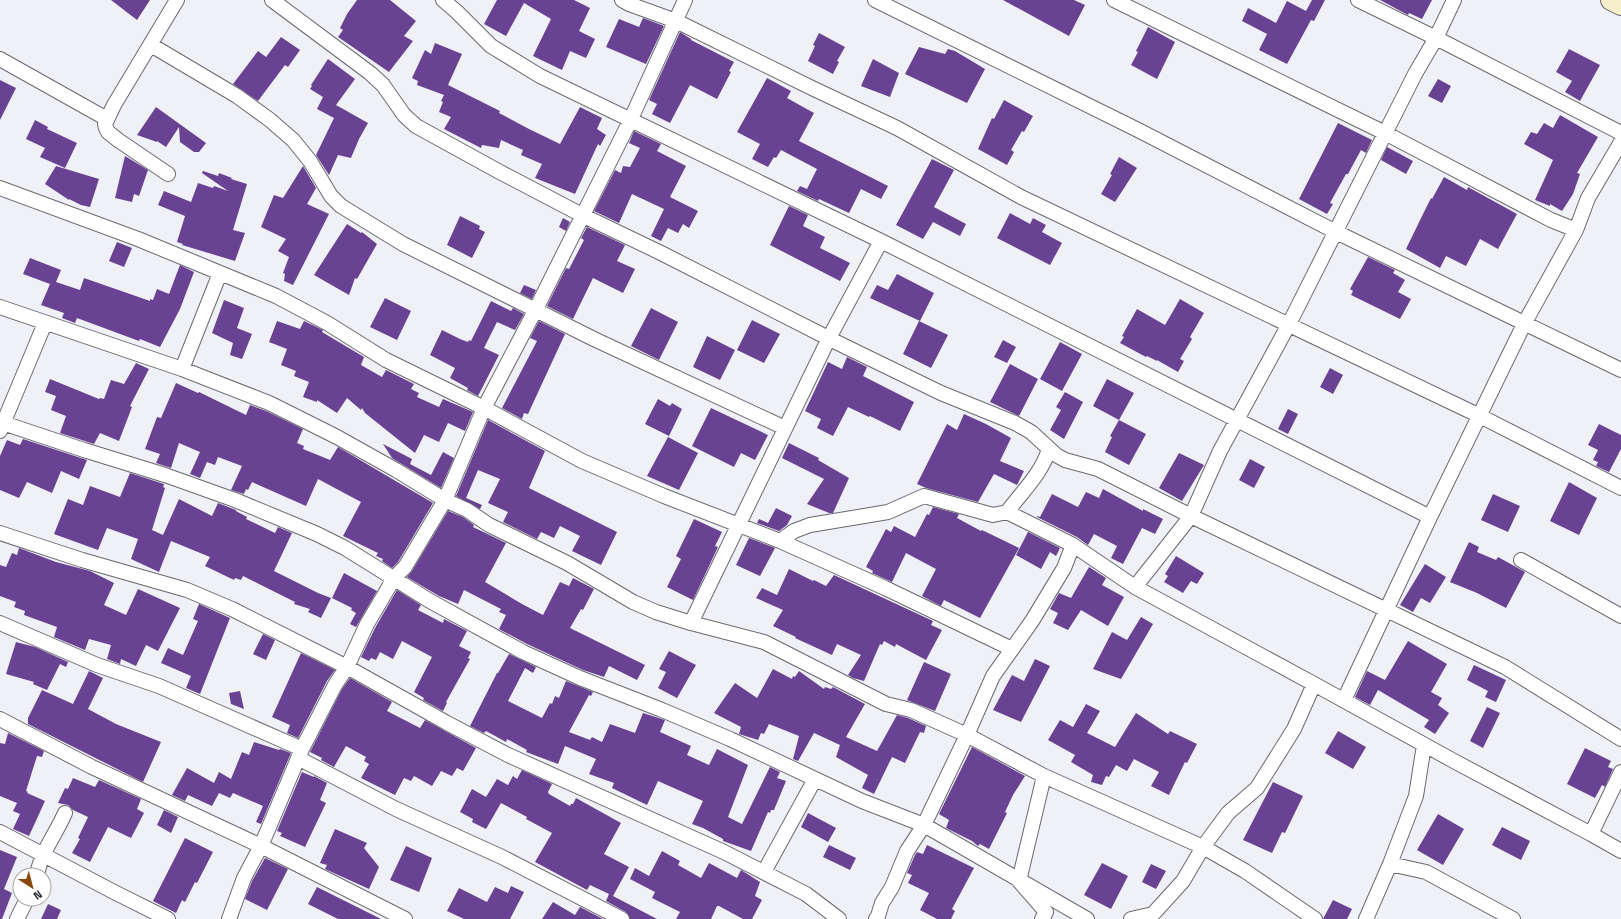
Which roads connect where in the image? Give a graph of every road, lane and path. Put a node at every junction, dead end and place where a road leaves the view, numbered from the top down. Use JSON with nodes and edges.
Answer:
{"nodes":[{"id":1,"x":177,"y":0,"type":"edge"},
{"id":2,"x":272,"y":0,"type":"edge"},
{"id":3,"x":443,"y":0,"type":"edge"},
{"id":4,"x":622,"y":0,"type":"edge"},
{"id":5,"x":685,"y":0,"type":"edge"},
{"id":6,"x":875,"y":0,"type":"edge"},
{"id":7,"x":1114,"y":0,"type":"edge"},
{"id":8,"x":1358,"y":0,"type":"edge"},
{"id":9,"x":1454,"y":0,"type":"edge"},
{"id":10,"x":1611,"y":0,"type":"edge"},
{"id":11,"x":1621,"y":5,"type":"edge"},
{"id":12,"x":676,"y":21,"type":"junction"},
{"id":13,"x":1436,"y":38,"type":"junction"},
{"id":14,"x":151,"y":45,"type":"junction"},
{"id":15,"x":0,"y":59,"type":"edge"},
{"id":16,"x":107,"y":119,"type":"junction"},
{"id":17,"x":630,"y":121,"type":"junction"},
{"id":18,"x":1385,"y":133,"type":"junction"},
{"id":19,"x":1621,"y":133,"type":"edge"},
{"id":20,"x":1621,"y":142,"type":"edge"},
{"id":21,"x":168,"y":174,"type":"dead end"},
{"id":22,"x":0,"y":188,"type":"edge"},
{"id":23,"x":582,"y":215,"type":"junction"},
{"id":24,"x":1576,"y":230,"type":"junction"},
{"id":25,"x":1336,"y":232,"type":"junction"},
{"id":26,"x":881,"y":241,"type":"junction"},
{"id":27,"x":220,"y":273,"type":"junction"},
{"id":28,"x":0,"y":307,"type":"edge"},
{"id":29,"x":535,"y":311,"type":"junction"},
{"id":30,"x":45,"y":323,"type":"junction"},
{"id":31,"x":1289,"y":324,"type":"junction"},
{"id":32,"x":1524,"y":324,"type":"junction"},
{"id":33,"x":829,"y":338,"type":"junction"},
{"id":34,"x":182,"y":370,"type":"junction"},
{"id":35,"x":1621,"y":370,"type":"edge"},
{"id":36,"x":484,"y":408,"type":"junction"},
{"id":37,"x":1480,"y":416,"type":"junction"},
{"id":38,"x":1237,"y":420,"type":"junction"},
{"id":39,"x":1,"y":425,"type":"edge"},
{"id":40,"x":785,"y":428,"type":"junction"},
{"id":41,"x":1049,"y":449,"type":"junction"},
{"id":42,"x":1621,"y":488,"type":"edge"},
{"id":43,"x":445,"y":500,"type":"junction"},
{"id":44,"x":1006,"y":512,"type":"junction"},
{"id":45,"x":1190,"y":516,"type":"junction"},
{"id":46,"x":1430,"y":517,"type":"junction"},
{"id":47,"x":738,"y":524,"type":"junction"},
{"id":48,"x":0,"y":533,"type":"edge"},
{"id":49,"x":780,"y":541,"type":"junction"},
{"id":50,"x":1073,"y":545,"type":"junction"},
{"id":51,"x":1521,"y":560,"type":"dead end"},
{"id":52,"x":394,"y":578,"type":"junction"},
{"id":53,"x":1135,"y":587,"type":"junction"},
{"id":54,"x":1387,"y":610,"type":"junction"},
{"id":55,"x":1621,"y":616,"type":"edge"},
{"id":56,"x":0,"y":623,"type":"edge"},
{"id":57,"x":691,"y":623,"type":"junction"},
{"id":58,"x":1012,"y":649,"type":"junction"},
{"id":59,"x":347,"y":667,"type":"junction"},
{"id":60,"x":1314,"y":684,"type":"junction"},
{"id":61,"x":1344,"y":700,"type":"junction"},
{"id":62,"x":0,"y":719,"type":"edge"},
{"id":63,"x":967,"y":735,"type":"junction"},
{"id":64,"x":1621,"y":738,"type":"edge"},
{"id":65,"x":1424,"y":745,"type":"junction"},
{"id":66,"x":300,"y":753,"type":"junction"},
{"id":67,"x":1621,"y":772,"type":"edge"},
{"id":68,"x":1044,"y":776,"type":"junction"},
{"id":69,"x":815,"y":779,"type":"junction"},
{"id":70,"x":66,"y":814,"type":"dead end"},
{"id":71,"x":924,"y":825,"type":"junction"},
{"id":72,"x":0,"y":832,"type":"edge"},
{"id":73,"x":1591,"y":834,"type":"junction"},
{"id":74,"x":260,"y":846,"type":"junction"},
{"id":75,"x":1202,"y":847,"type":"junction"},
{"id":76,"x":1621,"y":851,"type":"edge"},
{"id":77,"x":44,"y":854,"type":"junction"},
{"id":78,"x":1390,"y":864,"type":"junction"},
{"id":79,"x":40,"y":867,"type":"edge"},
{"id":80,"x":764,"y":872,"type":"junction"},
{"id":81,"x":1019,"y":881,"type":"junction"},
{"id":82,"x":23,"y":907,"type":"edge"},
{"id":83,"x":17,"y":919,"type":"edge"},
{"id":84,"x":168,"y":919,"type":"edge"},
{"id":85,"x":229,"y":919,"type":"edge"},
{"id":86,"x":405,"y":919,"type":"edge"},
{"id":87,"x":622,"y":919,"type":"edge"},
{"id":88,"x":839,"y":919,"type":"edge"},
{"id":89,"x":876,"y":919,"type":"edge"},
{"id":90,"x":1042,"y":919,"type":"edge"},
{"id":91,"x":1087,"y":919,"type":"edge"},
{"id":92,"x":1131,"y":919,"type":"edge"},
{"id":93,"x":1315,"y":919,"type":"edge"},
{"id":94,"x":1366,"y":919,"type":"edge"},
{"id":95,"x":1513,"y":919,"type":"edge"}],
"edges":[{"from":1,"to":14,"type":"street"},
{"from":2,"to":23,"type":"street"},
{"from":3,"to":17,"type":"street"},
{"from":4,"to":12,"type":"street"},
{"from":5,"to":12,"type":"street"},
{"from":6,"to":25,"type":"street"},
{"from":7,"to":18,"type":"street"},
{"from":8,"to":13,"type":"street"},
{"from":9,"to":13,"type":"street"},
{"from":10,"to":11,"type":"street"},
{"from":12,"to":17,"type":"street"},
{"from":12,"to":31,"type":"street"},
{"from":13,"to":18,"type":"street"},
{"from":13,"to":19,"type":"street"},
{"from":14,"to":16,"type":"street"},
{"from":14,"to":29,"type":"street"},
{"from":15,"to":16,"type":"street"},
{"from":16,"to":21,"type":"street"},
{"from":17,"to":23,"type":"street"},
{"from":17,"to":26,"type":"street"},
{"from":18,"to":24,"type":"street"},
{"from":18,"to":25,"type":"street"},
{"from":20,"to":24,"type":"street"},
{"from":22,"to":27,"type":"street"},
{"from":23,"to":29,"type":"street"},
{"from":23,"to":33,"type":"street"},
{"from":24,"to":32,"type":"street"},
{"from":25,"to":31,"type":"street"},
{"from":25,"to":32,"type":"street"},
{"from":26,"to":33,"type":"street"},
{"from":26,"to":38,"type":"street"},
{"from":27,"to":34,"type":"street"},
{"from":27,"to":36,"type":"street"},
{"from":28,"to":30,"type":"street"},
{"from":29,"to":36,"type":"street"},
{"from":29,"to":40,"type":"street"},
{"from":30,"to":34,"type":"street"},
{"from":30,"to":39,"type":"street"},
{"from":31,"to":37,"type":"street"},
{"from":31,"to":38,"type":"street"},
{"from":32,"to":35,"type":"street"},
{"from":32,"to":37,"type":"street"},
{"from":33,"to":40,"type":"street"},
{"from":33,"to":41,"type":"street"},
{"from":34,"to":43,"type":"street"},
{"from":36,"to":43,"type":"street"},
{"from":36,"to":47,"type":"street"},
{"from":37,"to":42,"type":"street"},
{"from":37,"to":46,"type":"street"},
{"from":38,"to":45,"type":"street"},
{"from":38,"to":46,"type":"street"},
{"from":39,"to":52,"type":"street"},
{"from":40,"to":47,"type":"street"},
{"from":41,"to":44,"type":"street"},
{"from":41,"to":45,"type":"street"},
{"from":43,"to":52,"type":"street"},
{"from":43,"to":57,"type":"street"},
{"from":44,"to":49,"type":"street"},
{"from":44,"to":50,"type":"street"},
{"from":45,"to":53,"type":"street"},
{"from":45,"to":54,"type":"street"},
{"from":46,"to":54,"type":"street"},
{"from":47,"to":49,"type":"street"},
{"from":47,"to":57,"type":"street"},
{"from":48,"to":59,"type":"street"},
{"from":49,"to":58,"type":"street"},
{"from":50,"to":53,"type":"street"},
{"from":50,"to":58,"type":"street"},
{"from":51,"to":55,"type":"street"},
{"from":52,"to":59,"type":"street"},
{"from":52,"to":69,"type":"street"},
{"from":53,"to":60,"type":"street"},
{"from":54,"to":61,"type":"street"},
{"from":54,"to":64,"type":"street"},
{"from":56,"to":66,"type":"street"},
{"from":57,"to":63,"type":"street"},
{"from":58,"to":63,"type":"street"},
{"from":59,"to":66,"type":"street"},
{"from":59,"to":80,"type":"street"},
{"from":60,"to":61,"type":"street"},
{"from":60,"to":75,"type":"street"},
{"from":61,"to":65,"type":"street"},
{"from":62,"to":74,"type":"street"},
{"from":63,"to":68,"type":"street"},
{"from":63,"to":71,"type":"street"},
{"from":65,"to":73,"type":"street"},
{"from":65,"to":78,"type":"street"},
{"from":66,"to":74,"type":"street"},
{"from":66,"to":87,"type":"street"},
{"from":67,"to":73,"type":"street"},
{"from":68,"to":75,"type":"street"},
{"from":68,"to":81,"type":"street"},
{"from":69,"to":71,"type":"street"},
{"from":69,"to":80,"type":"street"},
{"from":70,"to":77,"type":"street"},
{"from":71,"to":81,"type":"street"},
{"from":71,"to":89,"type":"street"},
{"from":72,"to":77,"type":"street"},
{"from":73,"to":76,"type":"street"},
{"from":74,"to":85,"type":"street"},
{"from":74,"to":86,"type":"street"},
{"from":75,"to":92,"type":"street"},
{"from":75,"to":93,"type":"street"},
{"from":77,"to":79,"type":"street"},
{"from":77,"to":84,"type":"street"},
{"from":78,"to":94,"type":"street"},
{"from":78,"to":95,"type":"street"},
{"from":80,"to":88,"type":"street"},
{"from":81,"to":90,"type":"street"},
{"from":81,"to":91,"type":"street"},
{"from":82,"to":83,"type":"street"}]}
